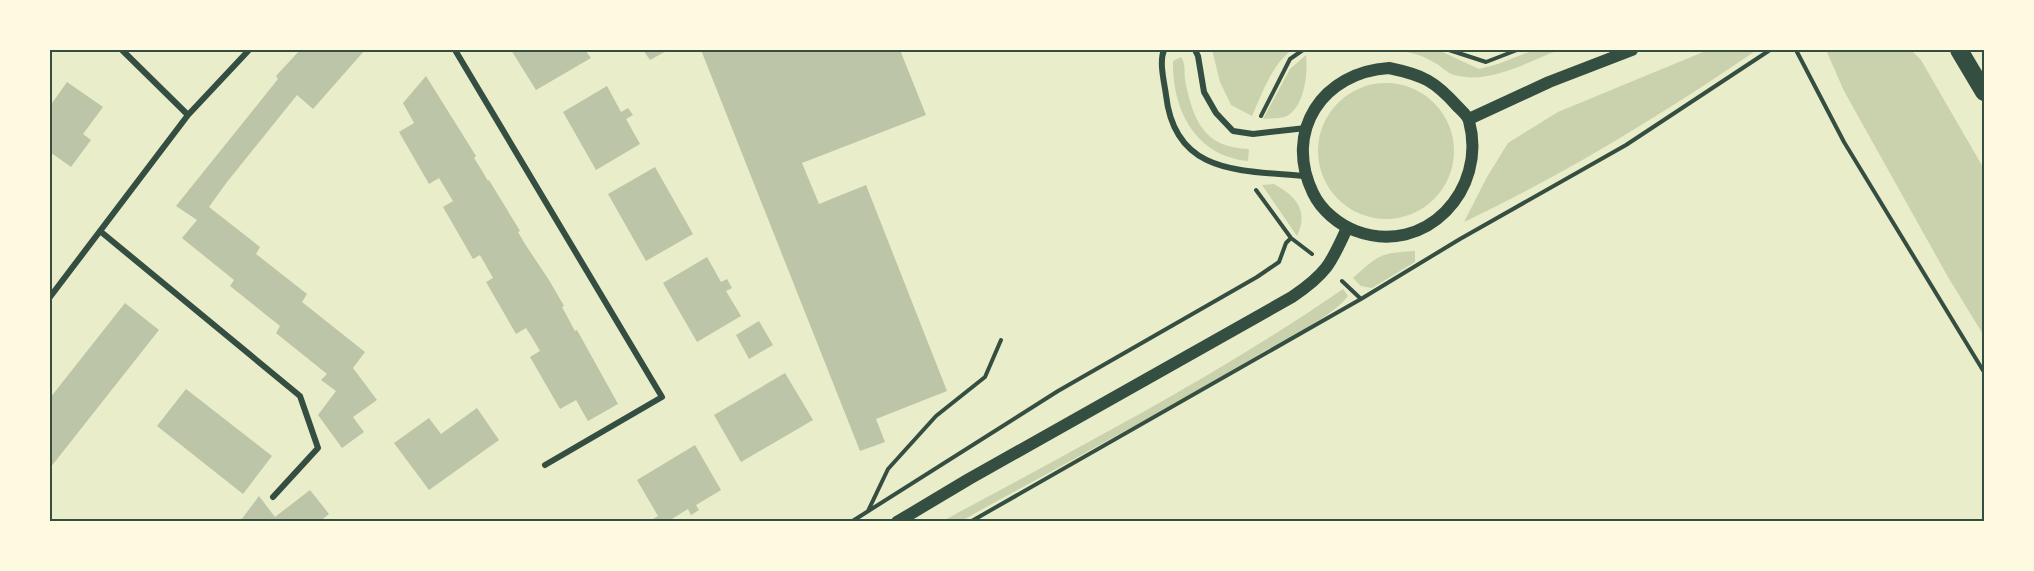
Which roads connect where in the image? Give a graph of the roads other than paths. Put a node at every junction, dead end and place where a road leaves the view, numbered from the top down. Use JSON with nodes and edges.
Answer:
{"nodes":[{"id":1,"x":122,"y":50,"type":"edge"},
{"id":2,"x":249,"y":50,"type":"edge"},
{"id":3,"x":455,"y":50,"type":"edge"},
{"id":4,"x":1164,"y":50,"type":"edge"},
{"id":5,"x":1195,"y":50,"type":"edge"},
{"id":6,"x":1632,"y":50,"type":"edge"},
{"id":7,"x":1959,"y":50,"type":"edge"},
{"id":8,"x":1984,"y":92,"type":"edge"},
{"id":9,"x":188,"y":115,"type":"junction"},
{"id":10,"x":1469,"y":119,"type":"junction"},
{"id":11,"x":1306,"y":128,"type":"junction"},
{"id":12,"x":1305,"y":176,"type":"junction"},
{"id":13,"x":1347,"y":228,"type":"junction"},
{"id":14,"x":100,"y":231,"type":"junction"},
{"id":15,"x":50,"y":297,"type":"edge"},
{"id":16,"x":544,"y":465,"type":"dead end"},
{"id":17,"x":273,"y":497,"type":"dead end"},
{"id":18,"x":897,"y":522,"type":"edge"}],
"edges":[{"from":1,"to":9,"type":"street"},
{"from":2,"to":9,"type":"street"},
{"from":3,"to":16,"type":"street"},
{"from":4,"to":12,"type":"street"},
{"from":5,"to":11,"type":"street"},
{"from":6,"to":10,"type":"main road"},
{"from":7,"to":8,"type":"highway"},
{"from":9,"to":14,"type":"street"},
{"from":10,"to":11,"type":"main road"},
{"from":10,"to":13,"type":"main road"},
{"from":11,"to":12,"type":"main road"},
{"from":12,"to":13,"type":"main road"},
{"from":13,"to":18,"type":"main road"},
{"from":14,"to":15,"type":"street"},
{"from":14,"to":17,"type":"street"}]}
